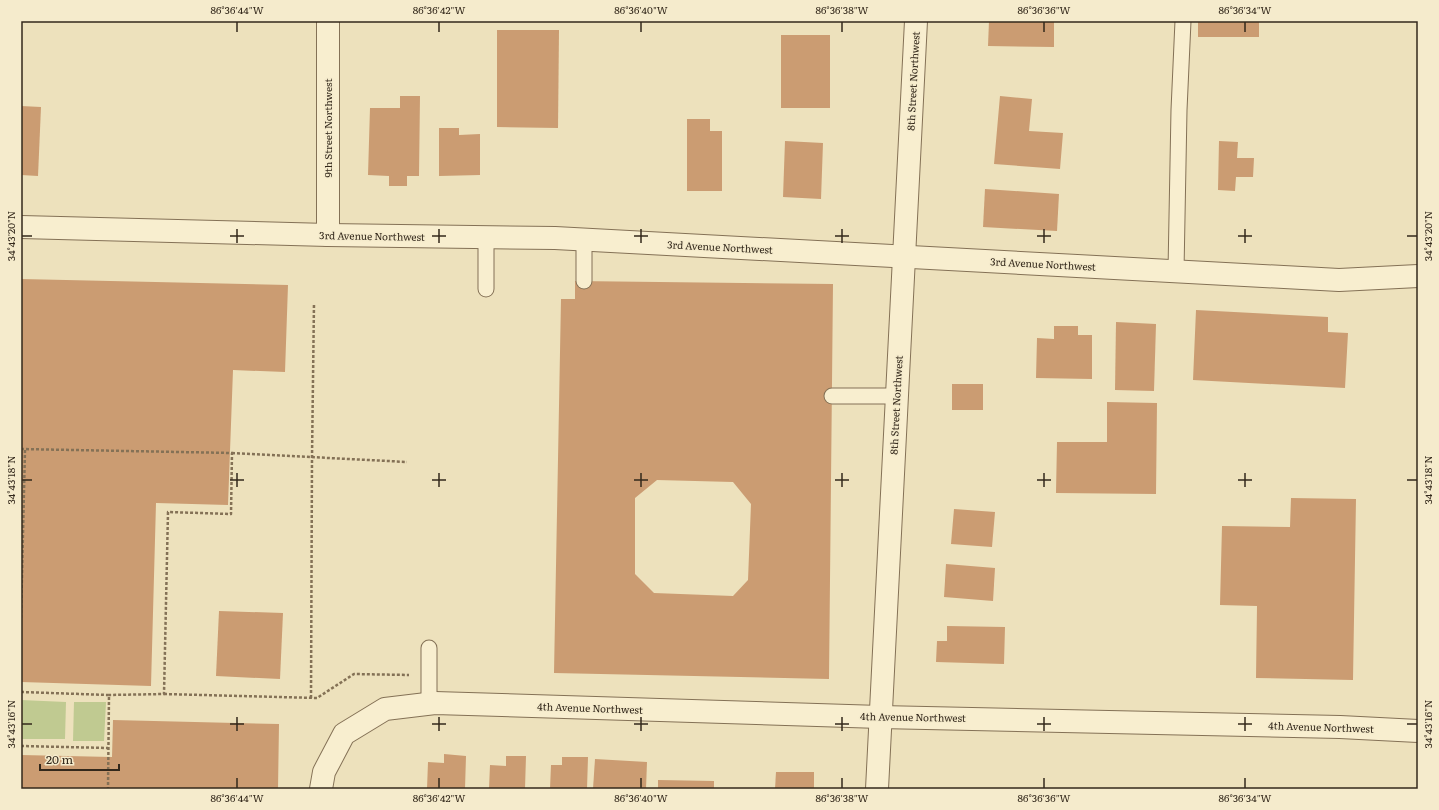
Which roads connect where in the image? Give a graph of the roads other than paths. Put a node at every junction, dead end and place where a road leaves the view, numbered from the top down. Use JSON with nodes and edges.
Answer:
{"nodes":[{"id":1,"x":328,"y":21,"type":"edge"},
{"id":2,"x":916,"y":21,"type":"edge"},
{"id":3,"x":1184,"y":21,"type":"edge"},
{"id":4,"x":21,"y":227,"type":"edge"},
{"id":5,"x":328,"y":235,"type":"junction"},
{"id":6,"x":486,"y":237,"type":"junction"},
{"id":7,"x":584,"y":240,"type":"junction"},
{"id":8,"x":904,"y":256,"type":"junction"},
{"id":9,"x":1176,"y":271,"type":"junction"},
{"id":10,"x":1418,"y":276,"type":"edge"},
{"id":11,"x":584,"y":281,"type":"dead end"},
{"id":12,"x":486,"y":289,"type":"dead end"},
{"id":13,"x":832,"y":396,"type":"dead end"},
{"id":14,"x":897,"y":396,"type":"junction"},
{"id":15,"x":430,"y":648,"type":"dead end"},
{"id":16,"x":429,"y":704,"type":"junction"},
{"id":17,"x":880,"y":717,"type":"junction"},
{"id":18,"x":1418,"y":731,"type":"edge"},
{"id":19,"x":321,"y":789,"type":"edge"},
{"id":20,"x":877,"y":789,"type":"edge"}],
"edges":[{"from":1,"to":5,"type":"street","name":"9th Street Northwest"},
{"from":2,"to":8,"type":"street","name":"8th Street Northwest"},
{"from":3,"to":9,"type":"lane"},
{"from":4,"to":5,"type":"street","name":"3rd Avenue Northwest"},
{"from":5,"to":6,"type":"street","name":"3rd Avenue Northwest"},
{"from":6,"to":7,"type":"street","name":"3rd Avenue Northwest"},
{"from":6,"to":12,"type":"lane"},
{"from":7,"to":8,"type":"street","name":"3rd Avenue Northwest"},
{"from":7,"to":11,"type":"lane"},
{"from":8,"to":9,"type":"street","name":"3rd Avenue Northwest"},
{"from":8,"to":14,"type":"street","name":"8th Street Northwest"},
{"from":9,"to":10,"type":"street","name":"3rd Avenue Northwest"},
{"from":13,"to":14,"type":"lane"},
{"from":14,"to":17,"type":"street","name":"8th Street Northwest"},
{"from":15,"to":16,"type":"lane"},
{"from":16,"to":17,"type":"street","name":"4th Avenue Northwest"},
{"from":16,"to":19,"type":"street","name":"4th Avenue Northwest"},
{"from":17,"to":18,"type":"street","name":"4th Avenue Northwest"},
{"from":17,"to":20,"type":"street","name":"8th Street Northwest"}]}
